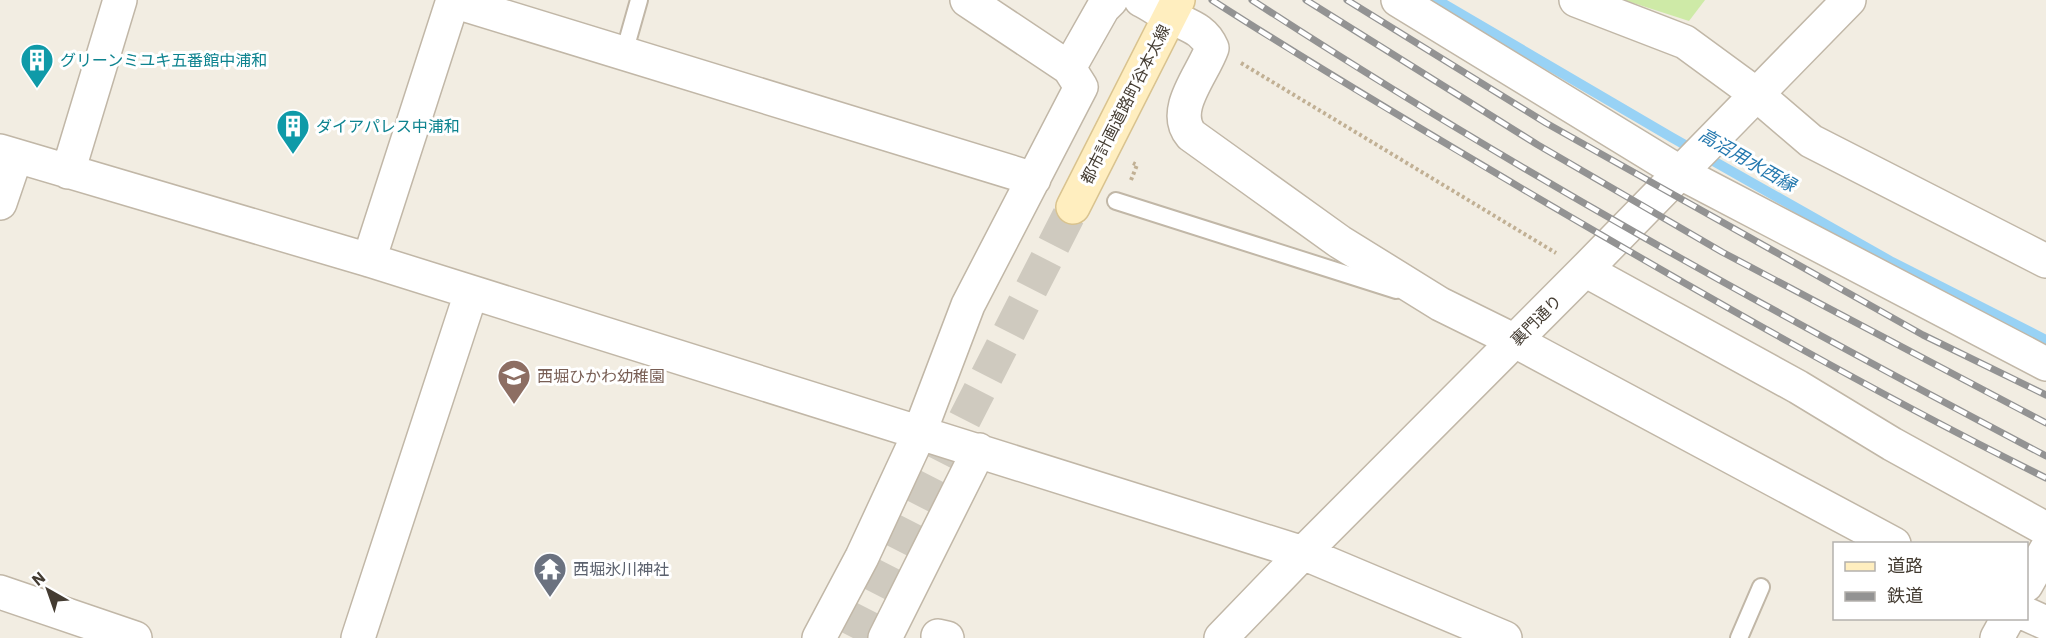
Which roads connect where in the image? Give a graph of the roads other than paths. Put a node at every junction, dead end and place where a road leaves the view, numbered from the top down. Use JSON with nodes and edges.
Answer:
{"nodes":[{"id":1,"x":120,"y":0,"type":"edge"},
{"id":2,"x":453,"y":0,"type":"edge"},
{"id":3,"x":639,"y":0,"type":"edge"},
{"id":4,"x":967,"y":0,"type":"edge"},
{"id":5,"x":1111,"y":0,"type":"edge"},
{"id":6,"x":1141,"y":0,"type":"edge"},
{"id":7,"x":1398,"y":0,"type":"edge"},
{"id":8,"x":1576,"y":0,"type":"edge"},
{"id":9,"x":1849,"y":0,"type":"edge"},
{"id":10,"x":1173,"y":8,"type":"edge"},
{"id":11,"x":624,"y":53,"type":"junction"},
{"id":12,"x":1069,"y":68,"type":"junction"},
{"id":13,"x":1756,"y":94,"type":"junction"},
{"id":14,"x":8,"y":154,"type":"edge"},
{"id":15,"x":1692,"y":161,"type":"junction"},
{"id":16,"x":68,"y":172,"type":"junction"},
{"id":17,"x":1034,"y":179,"type":"junction"},
{"id":18,"x":1116,"y":201,"type":"dead end"},
{"id":19,"x":0,"y":203,"type":"edge"},
{"id":20,"x":1073,"y":207,"type":"tunnel mouth"},
{"id":21,"x":369,"y":260,"type":"junction"},
{"id":22,"x":2046,"y":261,"type":"edge"},
{"id":23,"x":1585,"y":270,"type":"junction"},
{"id":24,"x":471,"y":293,"type":"junction"},
{"id":25,"x":1440,"y":304,"type":"junction"},
{"id":26,"x":1515,"y":341,"type":"junction"},
{"id":27,"x":2046,"y":364,"type":"edge"},
{"id":28,"x":919,"y":434,"type":"junction"},
{"id":29,"x":979,"y":450,"type":"junction"},
{"id":30,"x":2046,"y":529,"type":"edge"},
{"id":31,"x":1892,"y":542,"type":"edge"},
{"id":32,"x":2046,"y":550,"type":"edge"},
{"id":33,"x":1302,"y":553,"type":"junction"},
{"id":34,"x":2028,"y":582,"type":"edge"},
{"id":35,"x":1761,"y":587,"type":"dead end"},
{"id":36,"x":0,"y":592,"type":"edge"},
{"id":37,"x":2028,"y":615,"type":"edge"},
{"id":38,"x":2007,"y":620,"type":"edge"},
{"id":39,"x":2046,"y":623,"type":"edge"},
{"id":40,"x":135,"y":638,"type":"edge"},
{"id":41,"x":358,"y":638,"type":"edge"},
{"id":42,"x":819,"y":638,"type":"edge"},
{"id":43,"x":885,"y":638,"type":"edge"},
{"id":44,"x":1221,"y":638,"type":"edge"},
{"id":45,"x":1505,"y":638,"type":"edge"},
{"id":46,"x":1739,"y":638,"type":"edge"},
{"id":47,"x":1998,"y":638,"type":"edge"}],
"edges":[{"from":1,"to":16,"type":"street"},
{"from":2,"to":11,"type":"street"},
{"from":2,"to":21,"type":"street"},
{"from":3,"to":11,"type":"lane"},
{"from":4,"to":12,"type":"street"},
{"from":5,"to":12,"type":"street"},
{"from":6,"to":10,"type":"street"},
{"from":7,"to":15,"type":"street"},
{"from":8,"to":13,"type":"street"},
{"from":9,"to":13,"type":"street","name":"裏門通り"},
{"from":10,"to":20,"type":"street","name":"都市計画道路町谷本太線"},
{"from":10,"to":25,"type":"street"},
{"from":11,"to":17,"type":"street"},
{"from":12,"to":17,"type":"street"},
{"from":13,"to":15,"type":"street","name":"裏門通り"},
{"from":13,"to":22,"type":"street"},
{"from":14,"to":16,"type":"street"},
{"from":14,"to":19,"type":"street"},
{"from":15,"to":23,"type":"street","name":"裏門通り"},
{"from":15,"to":27,"type":"street"},
{"from":16,"to":21,"type":"street"},
{"from":17,"to":28,"type":"street"},
{"from":18,"to":25,"type":"lane"},
{"from":21,"to":24,"type":"street"},
{"from":23,"to":26,"type":"street","name":"裏門通り"},
{"from":23,"to":30,"type":"street"},
{"from":24,"to":28,"type":"street"},
{"from":24,"to":41,"type":"street"},
{"from":25,"to":26,"type":"street"},
{"from":26,"to":31,"type":"street"},
{"from":26,"to":33,"type":"street","name":"裏門通り"},
{"from":28,"to":29,"type":"street"},
{"from":28,"to":42,"type":"street"},
{"from":29,"to":33,"type":"street"},
{"from":29,"to":43,"type":"street"},
{"from":32,"to":34,"type":"street"},
{"from":33,"to":44,"type":"street","name":"裏門通り"},
{"from":33,"to":45,"type":"street"},
{"from":35,"to":46,"type":"lane"},
{"from":36,"to":40,"type":"street"},
{"from":37,"to":39,"type":"street"},
{"from":38,"to":47,"type":"street"}]}
